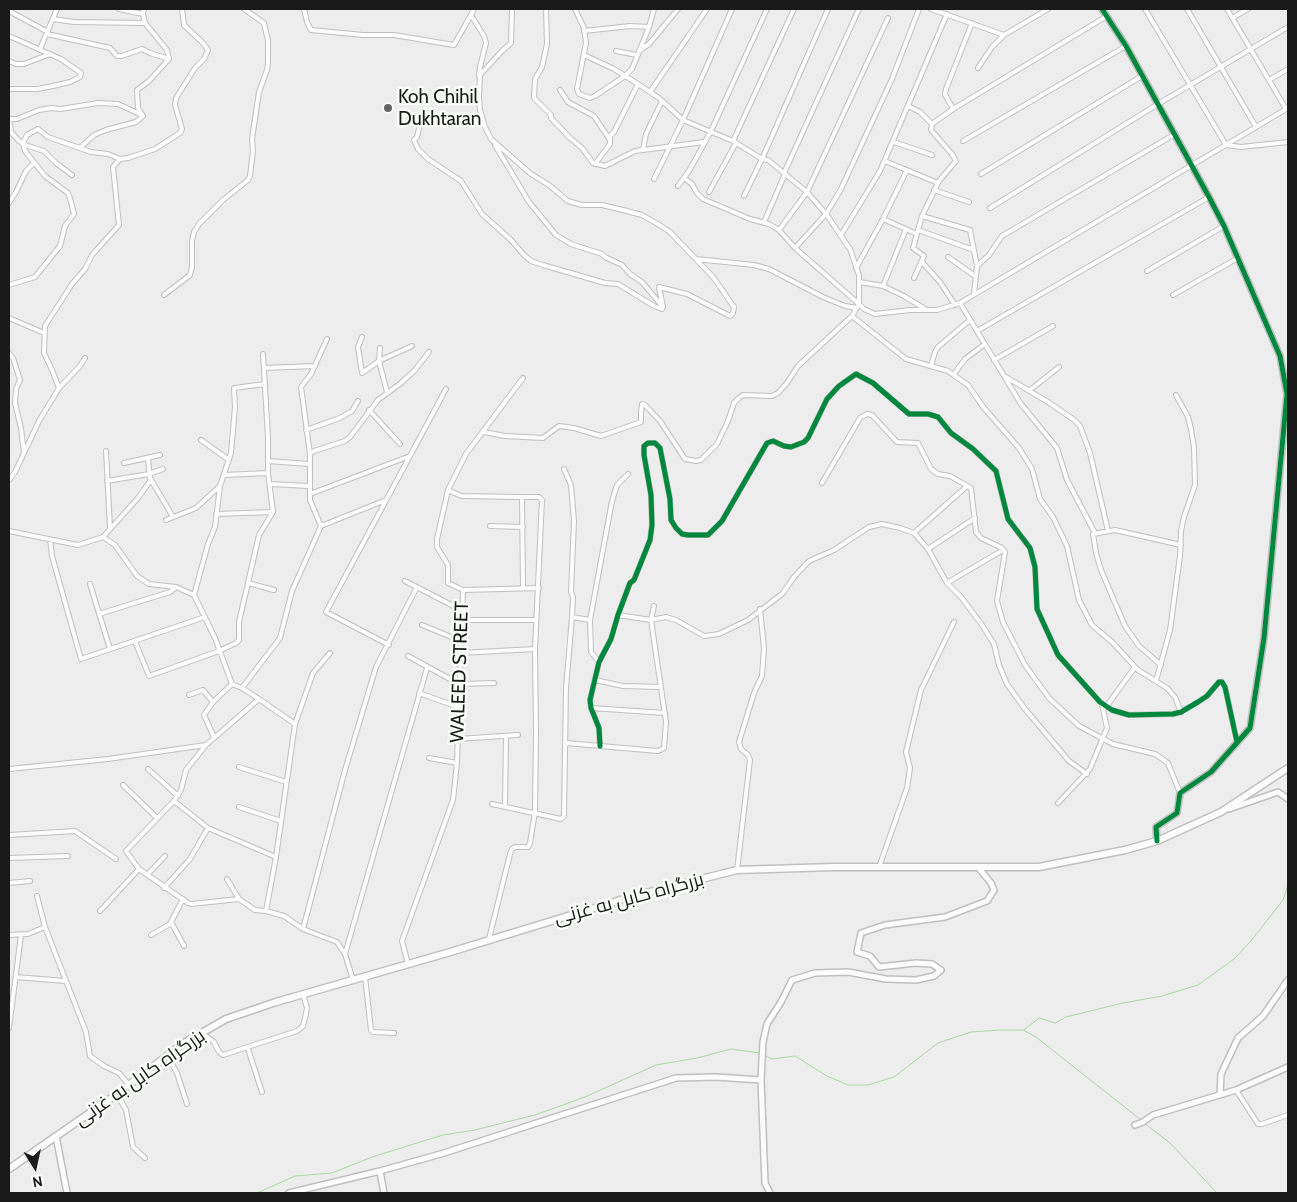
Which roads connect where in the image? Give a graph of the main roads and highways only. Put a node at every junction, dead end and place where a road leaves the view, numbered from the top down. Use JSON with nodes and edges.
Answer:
{"nodes":[{"id":1,"x":1288,"y":768,"type":"edge"},
{"id":2,"x":9,"y":1169,"type":"edge"}],
"edges":[{"from":1,"to":2,"type":"highway","name":"بزرگراه کابل به غزنی"}]}
